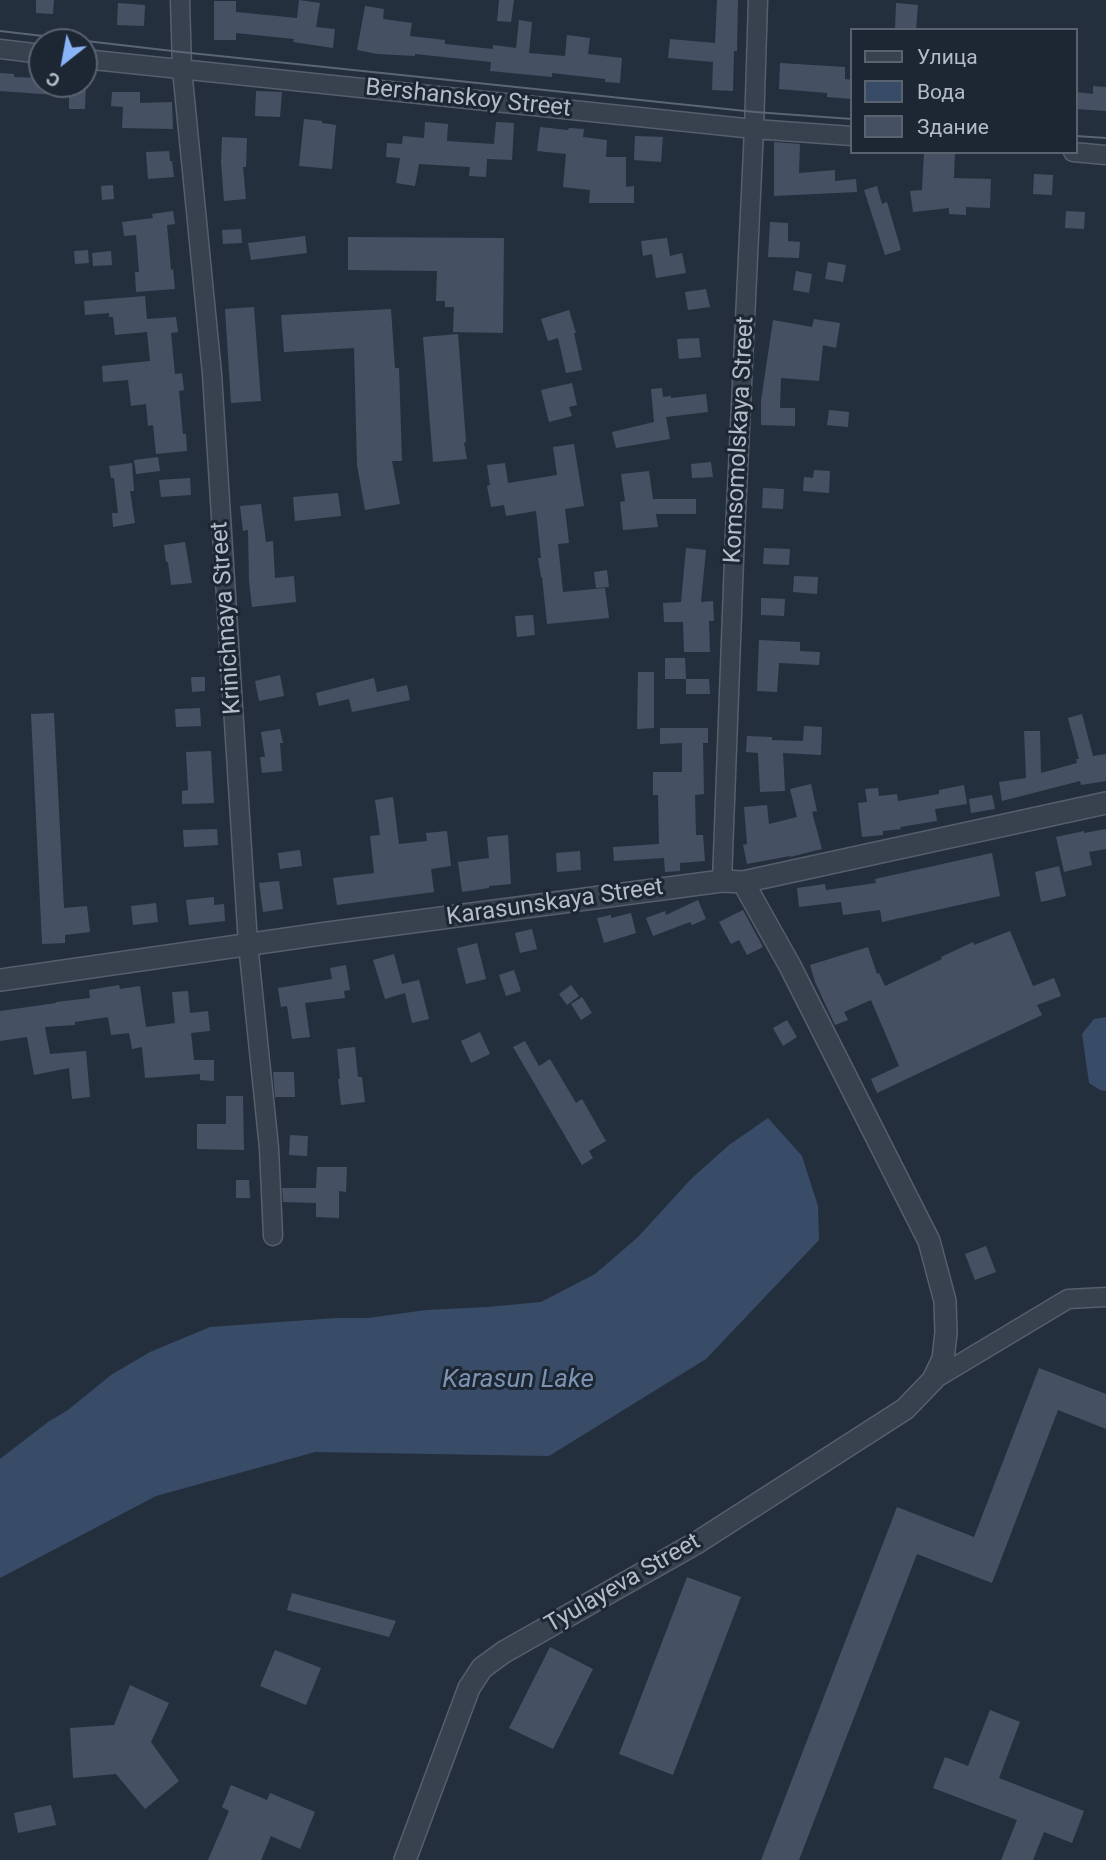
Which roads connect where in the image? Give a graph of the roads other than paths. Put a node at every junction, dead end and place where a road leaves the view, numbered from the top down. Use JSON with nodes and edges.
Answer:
{"nodes":[{"id":1,"x":180,"y":0,"type":"edge"},
{"id":2,"x":758,"y":0,"type":"edge"},
{"id":3,"x":0,"y":49,"type":"edge"},
{"id":4,"x":28,"y":52,"type":"edge"},
{"id":5,"x":98,"y":60,"type":"edge"},
{"id":6,"x":181,"y":69,"type":"junction"},
{"id":7,"x":754,"y":129,"type":"junction"},
{"id":8,"x":850,"y":136,"type":"edge"},
{"id":9,"x":1078,"y":152,"type":"edge"},
{"id":10,"x":1106,"y":155,"type":"edge"},
{"id":11,"x":1106,"y":803,"type":"edge"},
{"id":12,"x":732,"y":881,"type":"junction"},
{"id":13,"x":248,"y":944,"type":"junction"},
{"id":14,"x":0,"y":980,"type":"edge"},
{"id":15,"x":273,"y":1236,"type":"dead end"},
{"id":16,"x":1106,"y":1297,"type":"edge"},
{"id":17,"x":933,"y":1380,"type":"junction"},
{"id":18,"x":405,"y":1860,"type":"edge"}],
"edges":[{"from":1,"to":6,"type":"street","name":"Krinichnaya Street"},
{"from":2,"to":7,"type":"street","name":"Komsomolskaya Street"},
{"from":3,"to":4,"type":"street"},
{"from":5,"to":6,"type":"street","name":"Bershanskoy Street"},
{"from":6,"to":7,"type":"street","name":"Bershanskoy Street"},
{"from":6,"to":13,"type":"street","name":"Krinichnaya Street"},
{"from":7,"to":8,"type":"street","name":"Bershanskoy Street"},
{"from":7,"to":12,"type":"street","name":"Komsomolskaya Street"},
{"from":9,"to":10,"type":"street"},
{"from":11,"to":12,"type":"street","name":"Karasunskaya Street"},
{"from":12,"to":13,"type":"street","name":"Karasunskaya Street"},
{"from":12,"to":17,"type":"street"},
{"from":13,"to":14,"type":"street","name":"Karasunskaya Street"},
{"from":13,"to":15,"type":"street","name":"Krinichnaya Street"},
{"from":16,"to":17,"type":"street"},
{"from":17,"to":18,"type":"street","name":"Tyulayeva Street"}]}
